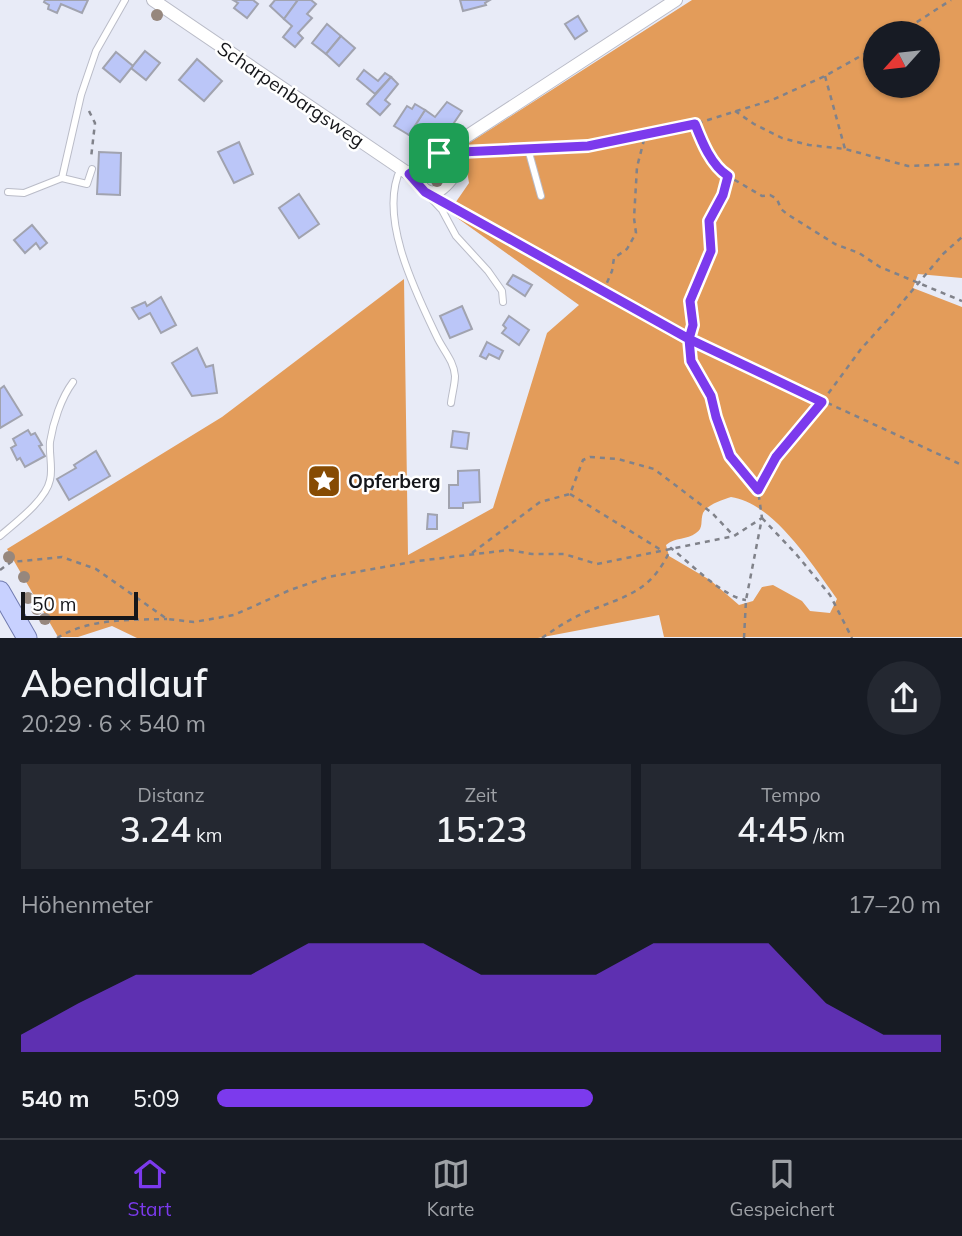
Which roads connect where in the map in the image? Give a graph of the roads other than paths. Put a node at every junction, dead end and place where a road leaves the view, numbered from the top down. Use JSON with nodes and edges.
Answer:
{"nodes":[{"id":1,"x":125,"y":0,"type":"edge"},
{"id":2,"x":153,"y":0,"type":"edge"},
{"id":3,"x":676,"y":0,"type":"edge"},
{"id":4,"x":439,"y":153,"type":"junction"},
{"id":5,"x":92,"y":169,"type":"dead end"},
{"id":6,"x":405,"y":171,"type":"junction"},
{"id":7,"x":62,"y":178,"type":"junction"},
{"id":8,"x":8,"y":192,"type":"dead end"},
{"id":9,"x":425,"y":192,"type":"junction"},
{"id":10,"x":541,"y":196,"type":"dead end"},
{"id":11,"x":503,"y":302,"type":"dead end"},
{"id":12,"x":73,"y":382,"type":"dead end"},
{"id":13,"x":451,"y":403,"type":"dead end"},
{"id":14,"x":0,"y":536,"type":"edge"},
{"id":15,"x":0,"y":591,"type":"edge"},
{"id":16,"x":27,"y":638,"type":"edge"}],
"edges":[{"from":1,"to":7,"type":"lane"},
{"from":2,"to":6,"type":"street","name":"Scharpenbargsweg"},
{"from":3,"to":4,"type":"street"},
{"from":4,"to":6,"type":"street"},
{"from":4,"to":9,"type":"street"},
{"from":4,"to":10,"type":"lane"},
{"from":5,"to":7,"type":"lane"},
{"from":6,"to":9,"type":"street","name":"Scharpenbargsweg"},
{"from":6,"to":13,"type":"lane"},
{"from":7,"to":8,"type":"lane"},
{"from":9,"to":11,"type":"lane"},
{"from":12,"to":14,"type":"lane"},
{"from":15,"to":16,"type":"main road"}]}
